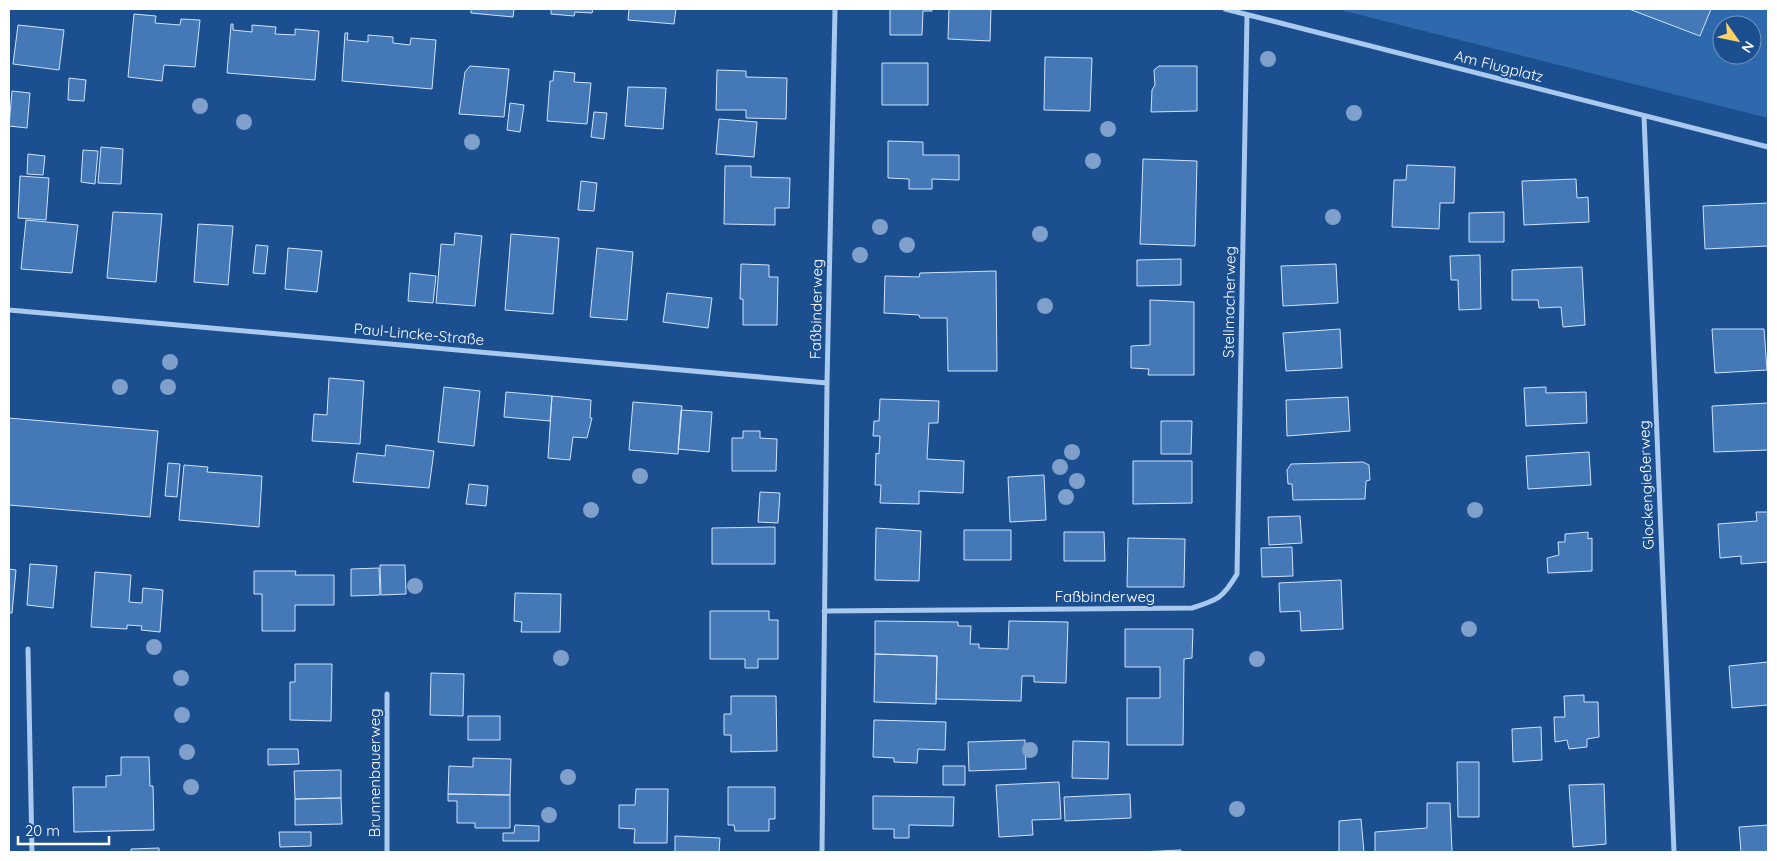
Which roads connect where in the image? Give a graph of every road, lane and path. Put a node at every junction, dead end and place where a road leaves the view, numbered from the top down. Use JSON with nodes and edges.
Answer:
{"nodes":[{"id":1,"x":835,"y":9,"type":"edge"},
{"id":2,"x":1224,"y":9,"type":"edge"},
{"id":3,"x":1247,"y":15,"type":"junction"},
{"id":4,"x":1644,"y":116,"type":"junction"},
{"id":5,"x":1768,"y":147,"type":"edge"},
{"id":6,"x":9,"y":310,"type":"edge"},
{"id":7,"x":827,"y":383,"type":"junction"},
{"id":8,"x":1229,"y":587,"type":"joint"},
{"id":9,"x":824,"y":610,"type":"junction"},
{"id":10,"x":28,"y":649,"type":"dead end"},
{"id":11,"x":387,"y":694,"type":"dead end"},
{"id":12,"x":32,"y":852,"type":"edge"},
{"id":13,"x":387,"y":852,"type":"edge"},
{"id":14,"x":822,"y":852,"type":"edge"},
{"id":15,"x":1674,"y":852,"type":"edge"}],
"edges":[{"from":1,"to":7,"type":"street","name":"Faßbinderweg"},
{"from":2,"to":3,"type":"street","name":"Am Flugplatz"},
{"from":3,"to":4,"type":"street","name":"Am Flugplatz"},
{"from":3,"to":8,"type":"street","name":"Stellmacherweg"},
{"from":4,"to":5,"type":"street","name":"Am Flugplatz"},
{"from":4,"to":15,"type":"street","name":"Glockengießerweg"},
{"from":6,"to":7,"type":"street","name":"Paul-Lincke-Straße"},
{"from":7,"to":9,"type":"street","name":"Faßbinderweg"},
{"from":8,"to":9,"type":"street","name":"Faßbinderweg"},
{"from":9,"to":14,"type":"street","name":"Faßbinderweg"},
{"from":10,"to":12,"type":"street"},
{"from":11,"to":13,"type":"street","name":"Brunnenbauerweg"}]}
